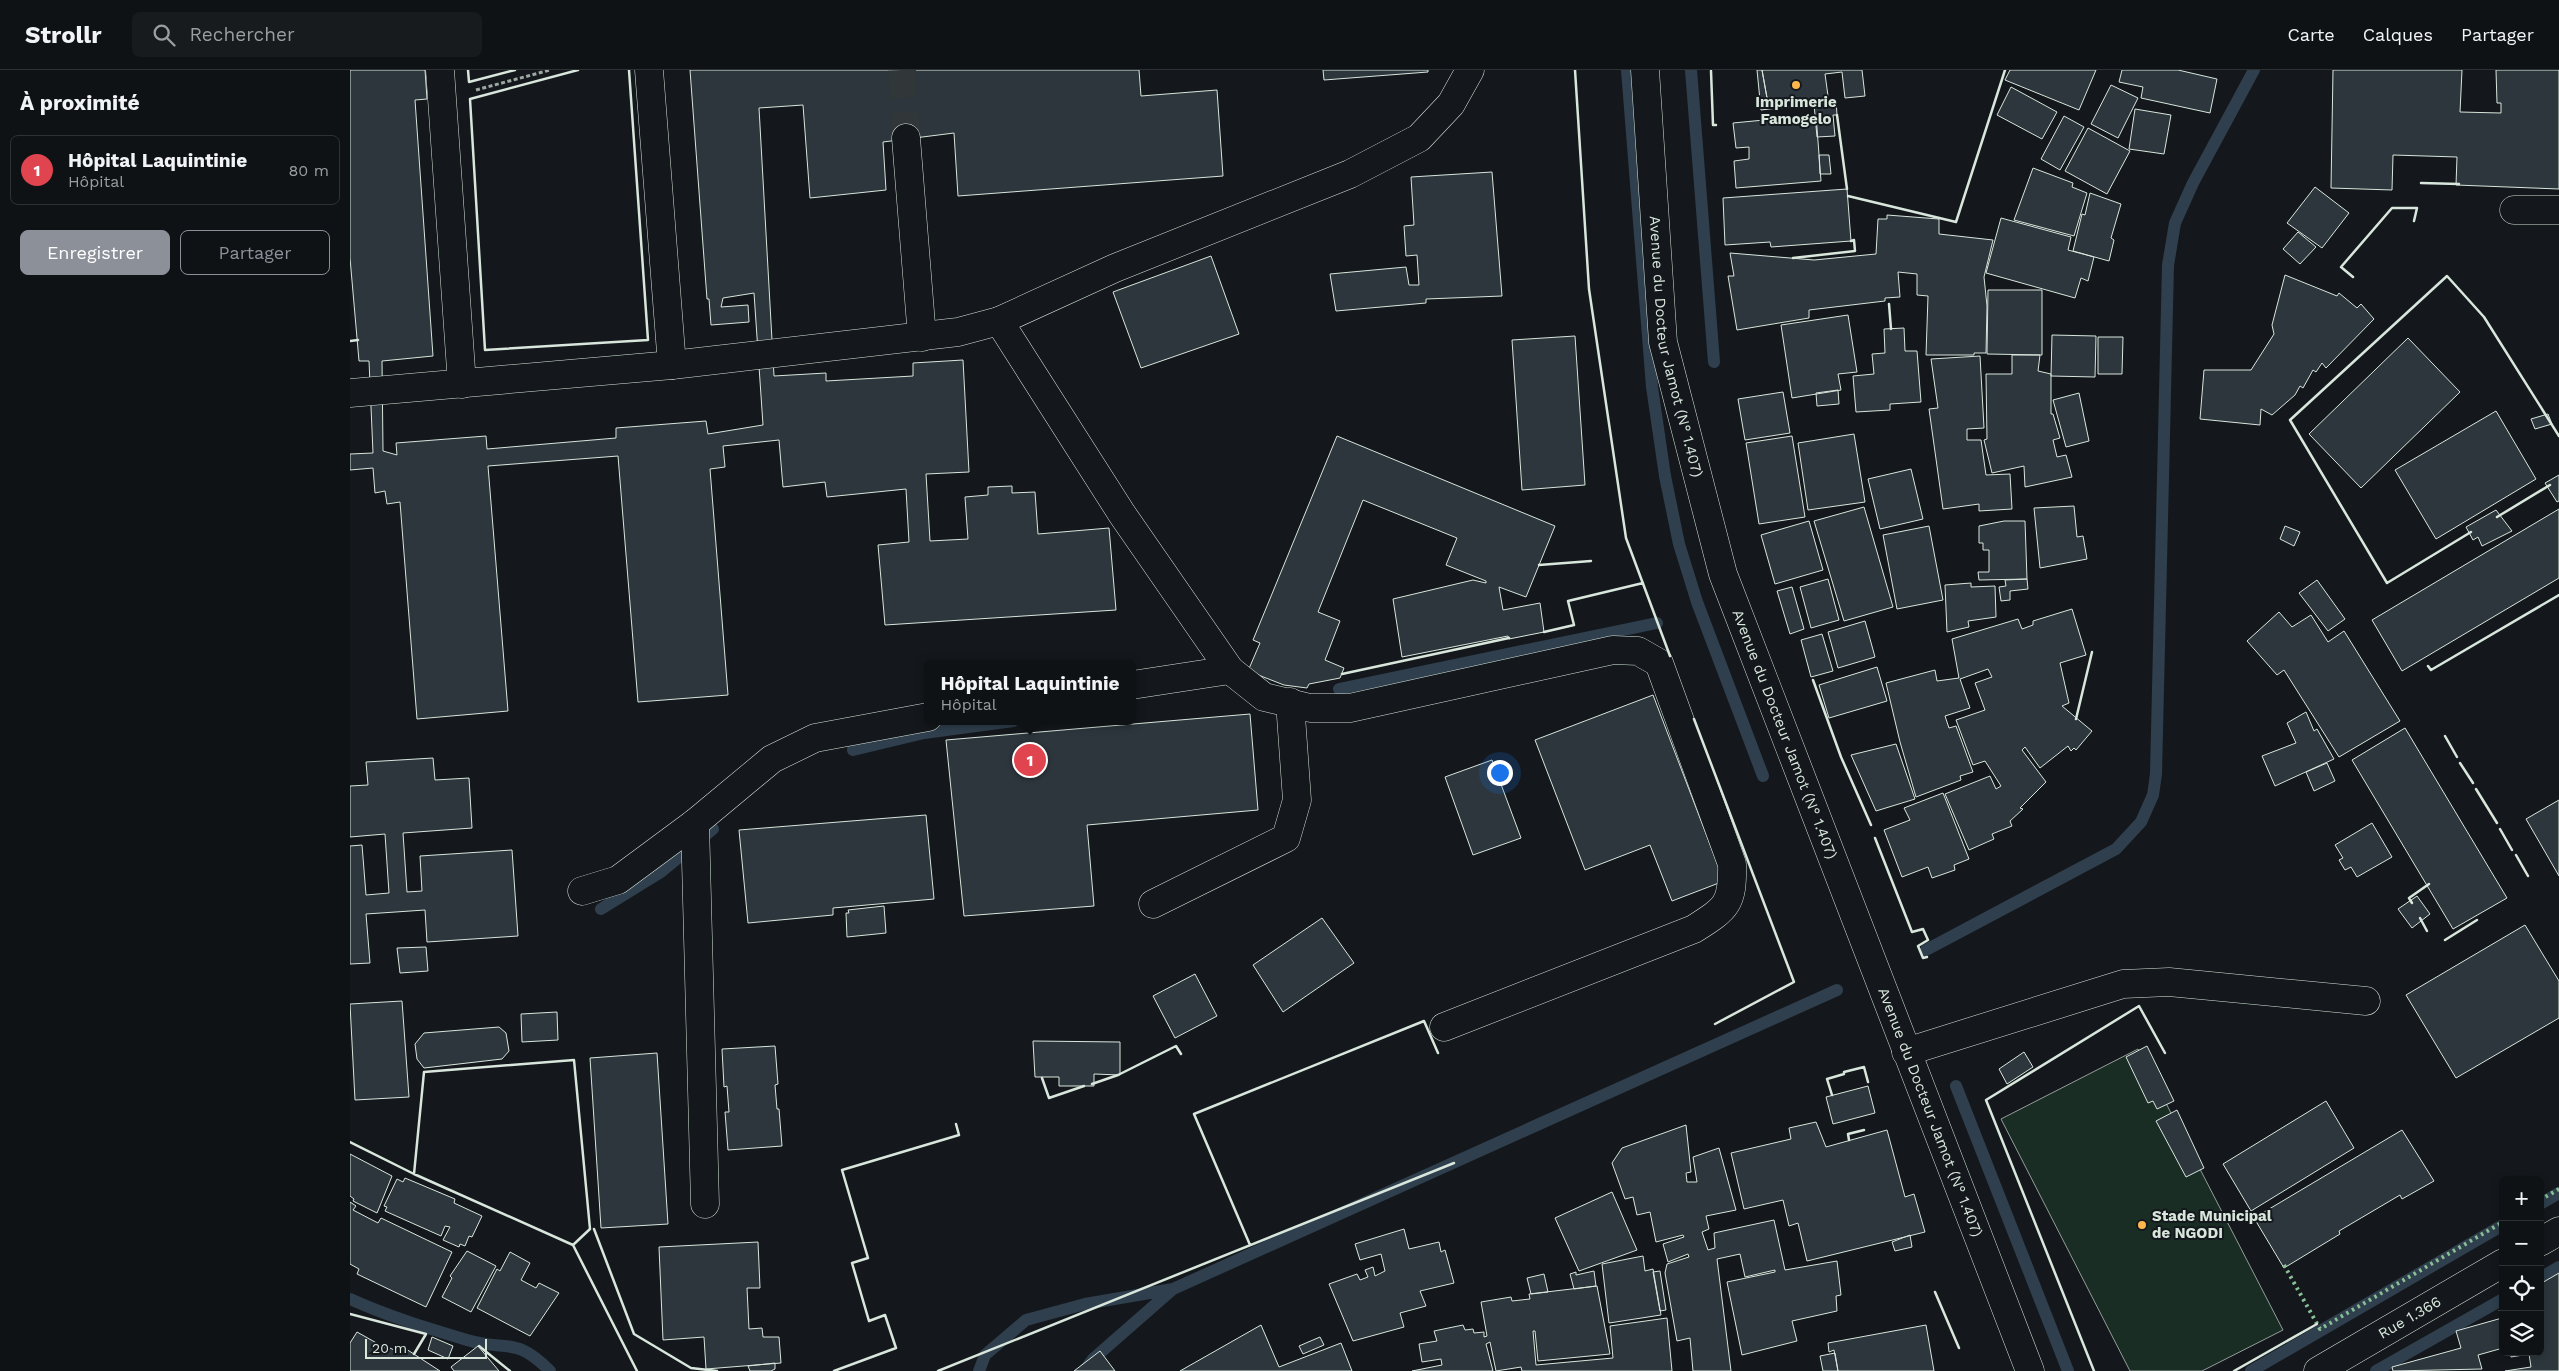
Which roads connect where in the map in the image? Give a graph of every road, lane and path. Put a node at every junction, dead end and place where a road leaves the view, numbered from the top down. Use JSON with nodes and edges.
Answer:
{"nodes":[{"id":1,"x":440,"y":70,"type":"edge"},
{"id":2,"x":550,"y":70,"type":"edge"},
{"id":3,"x":649,"y":70,"type":"edge"},
{"id":4,"x":1470,"y":70,"type":"edge"},
{"id":5,"x":1645,"y":70,"type":"edge"},
{"id":6,"x":442,"y":99,"type":"junction"},
{"id":7,"x":906,"y":138,"type":"tunnel mouth"},
{"id":8,"x":2514,"y":210,"type":"dead end"},
{"id":9,"x":2559,"y":210,"type":"edge"},
{"id":10,"x":999,"y":321,"type":"junction"},
{"id":11,"x":922,"y":337,"type":"junction"},
{"id":12,"x":672,"y":365,"type":"junction"},
{"id":13,"x":462,"y":384,"type":"junction"},
{"id":14,"x":350,"y":393,"type":"edge"},
{"id":15,"x":1230,"y":670,"type":"junction"},
{"id":16,"x":1136,"y":684,"type":"edge"},
{"id":17,"x":1290,"y":702,"type":"junction"},
{"id":18,"x":924,"y":718,"type":"edge"},
{"id":19,"x":695,"y":823,"type":"junction"},
{"id":20,"x":582,"y":891,"type":"dead end"},
{"id":21,"x":1153,"y":904,"type":"dead end"},
{"id":22,"x":2366,"y":1001,"type":"dead end"},
{"id":23,"x":1444,"y":1027,"type":"dead end"},
{"id":24,"x":1906,"y":1052,"type":"junction"},
{"id":25,"x":705,"y":1204,"type":"dead end"},
{"id":26,"x":2559,"y":1231,"type":"edge"},
{"id":27,"x":2544,"y":1240,"type":"edge"},
{"id":28,"x":2499,"y":1265,"type":"edge"},
{"id":29,"x":2030,"y":1371,"type":"edge"},
{"id":30,"x":2318,"y":1371,"type":"edge"}],
"edges":[{"from":1,"to":6,"type":"main road"},
{"from":2,"to":6,"type":"path"},
{"from":3,"to":12,"type":"main road"},
{"from":4,"to":10,"type":"main road"},
{"from":5,"to":24,"type":"main road","name":"Avenue du Docteur Jamot (N° 1.407)"},
{"from":6,"to":13,"type":"main road"},
{"from":7,"to":11,"type":"main road"},
{"from":8,"to":9,"type":"main road"},
{"from":10,"to":11,"type":"main road"},
{"from":10,"to":15,"type":"main road"},
{"from":11,"to":12,"type":"main road"},
{"from":12,"to":13,"type":"main road"},
{"from":13,"to":14,"type":"main road"},
{"from":15,"to":16,"type":"main road"},
{"from":15,"to":17,"type":"main road"},
{"from":17,"to":21,"type":"main road"},
{"from":17,"to":23,"type":"main road"},
{"from":18,"to":19,"type":"main road"},
{"from":19,"to":20,"type":"main road"},
{"from":19,"to":25,"type":"main road"},
{"from":22,"to":24,"type":"main road"},
{"from":24,"to":29,"type":"main road","name":"Avenue du Docteur Jamot (N° 1.407)"},
{"from":26,"to":27,"type":"main road"},
{"from":28,"to":30,"type":"main road","name":"Rue 1.366"}]}
